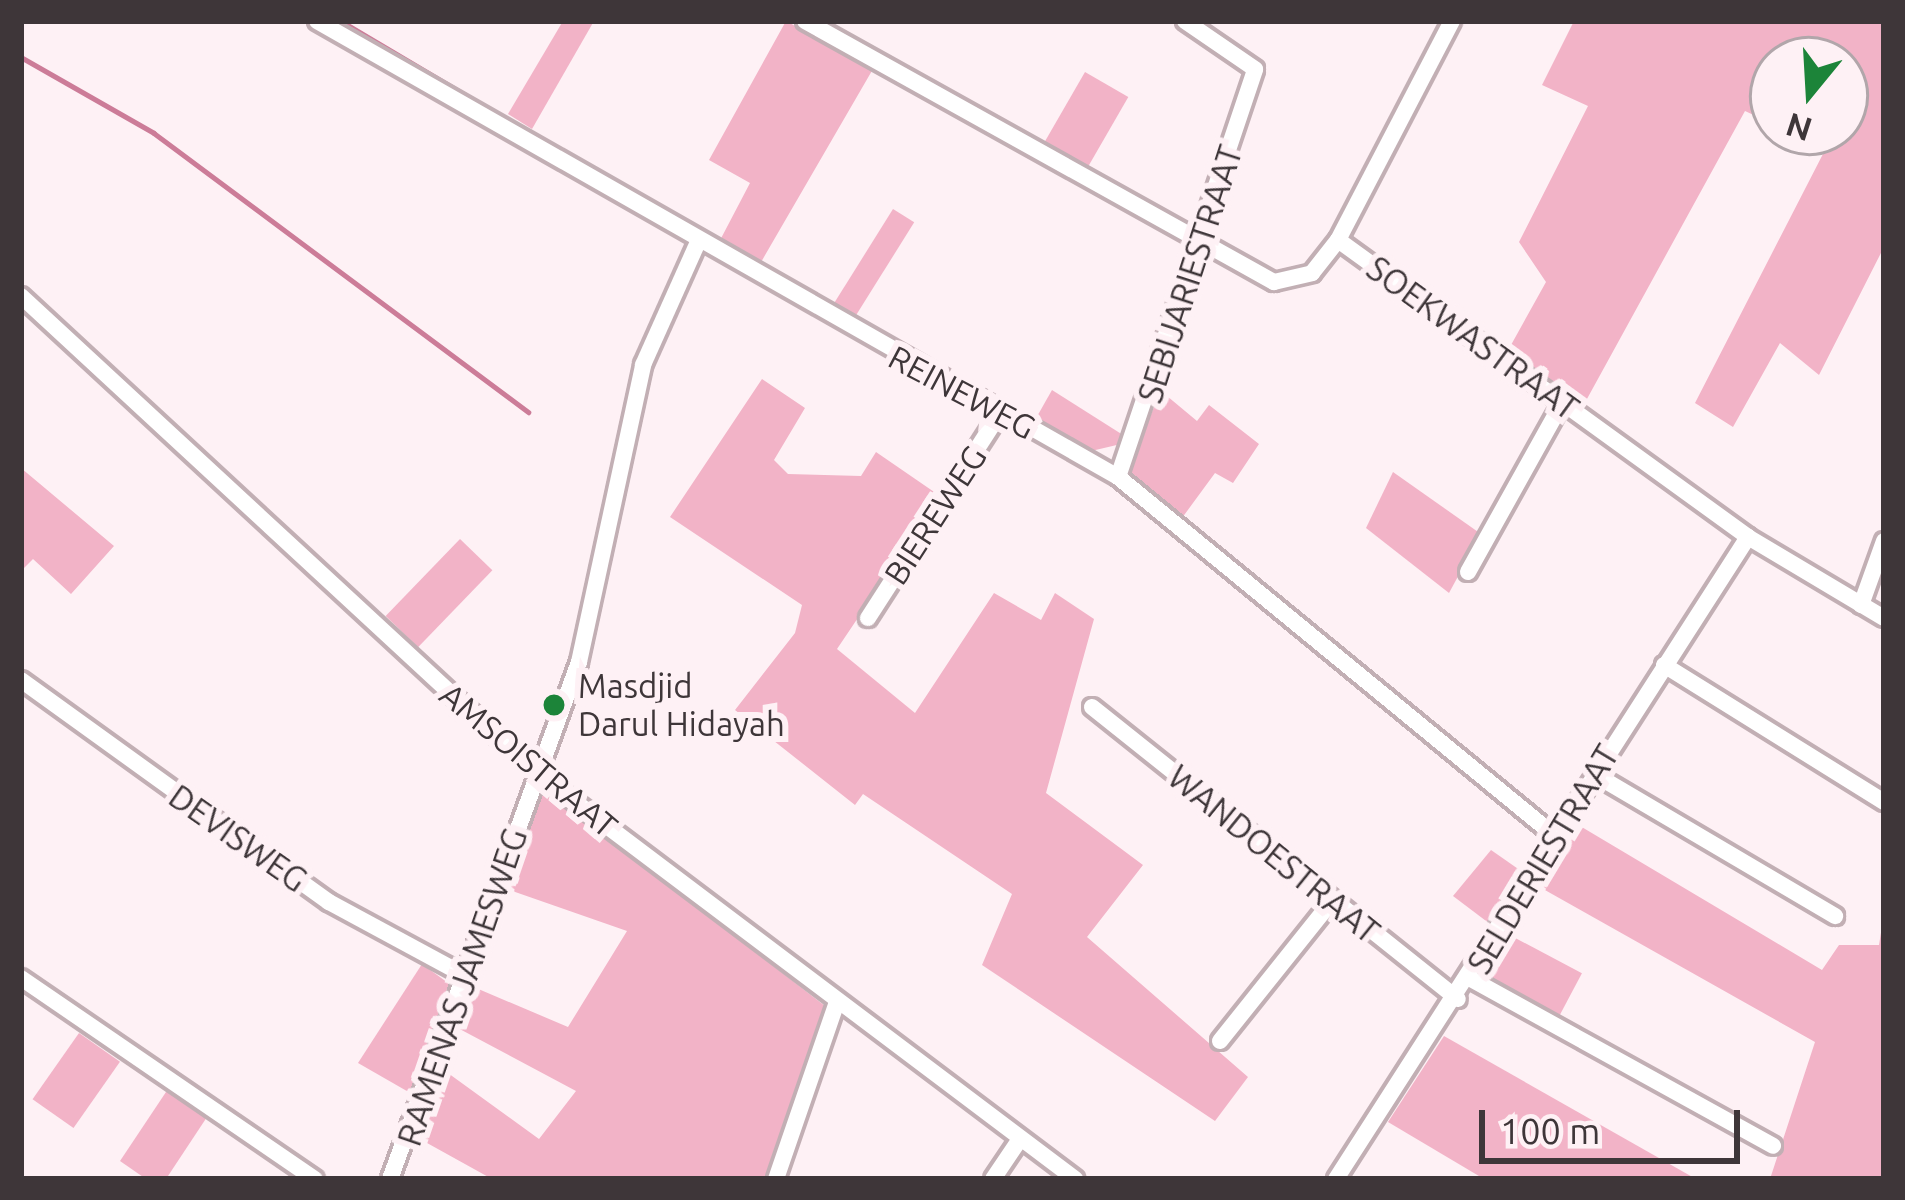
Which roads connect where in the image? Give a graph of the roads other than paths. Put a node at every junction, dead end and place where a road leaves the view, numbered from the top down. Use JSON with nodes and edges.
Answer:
{"nodes":[{"id":1,"x":317,"y":21,"type":"edge"},
{"id":2,"x":805,"y":21,"type":"edge"},
{"id":3,"x":1185,"y":21,"type":"edge"},
{"id":4,"x":1452,"y":21,"type":"edge"},
{"id":5,"x":1337,"y":239,"type":"junction"},
{"id":6,"x":1199,"y":242,"type":"junction"},
{"id":7,"x":697,"y":244,"type":"junction"},
{"id":8,"x":21,"y":296,"type":"edge"},
{"id":9,"x":1562,"y":403,"type":"junction"},
{"id":10,"x":1001,"y":412,"type":"junction"},
{"id":11,"x":1118,"y":477,"type":"junction"},
{"id":12,"x":1748,"y":537,"type":"junction"},
{"id":13,"x":1884,"y":541,"type":"edge"},
{"id":14,"x":1468,"y":572,"type":"dead end"},
{"id":15,"x":1862,"y":604,"type":"junction"},
{"id":16,"x":868,"y":618,"type":"dead end"},
{"id":17,"x":1884,"y":618,"type":"edge"},
{"id":18,"x":1664,"y":665,"type":"junction"},
{"id":19,"x":21,"y":680,"type":"edge"},
{"id":20,"x":1092,"y":706,"type":"dead end"},
{"id":21,"x":538,"y":774,"type":"junction"},
{"id":22,"x":1594,"y":774,"type":"junction"},
{"id":23,"x":1884,"y":802,"type":"edge"},
{"id":24,"x":1555,"y":836,"type":"junction"},
{"id":25,"x":1331,"y":902,"type":"junction"},
{"id":26,"x":1835,"y":916,"type":"dead end"},
{"id":27,"x":466,"y":976,"type":"junction"},
{"id":28,"x":21,"y":979,"type":"edge"},
{"id":29,"x":1471,"y":979,"type":"junction"},
{"id":30,"x":1458,"y":999,"type":"junction"},
{"id":31,"x":836,"y":1005,"type":"junction"},
{"id":32,"x":1220,"y":1041,"type":"dead end"},
{"id":33,"x":1020,"y":1139,"type":"junction"},
{"id":34,"x":1773,"y":1146,"type":"dead end"},
{"id":35,"x":315,"y":1179,"type":"edge"},
{"id":36,"x":390,"y":1179,"type":"edge"},
{"id":37,"x":776,"y":1179,"type":"edge"},
{"id":38,"x":993,"y":1179,"type":"edge"},
{"id":39,"x":1075,"y":1179,"type":"edge"},
{"id":40,"x":1336,"y":1179,"type":"edge"}],
"edges":[{"from":1,"to":7,"type":"street","name":"REINEWEG"},
{"from":2,"to":6,"type":"street","name":"SOEKWASTRAAT"},
{"from":3,"to":6,"type":"street","name":"SEBIJARIESTRAAT"},
{"from":4,"to":5,"type":"street"},
{"from":5,"to":6,"type":"street","name":"SOEKWASTRAAT"},
{"from":5,"to":9,"type":"street","name":"SOEKWASTRAAT"},
{"from":6,"to":11,"type":"street","name":"SEBIJARIESTRAAT"},
{"from":7,"to":10,"type":"street","name":"REINEWEG"},
{"from":7,"to":21,"type":"street","name":"RAMENAS JAMESWEG"},
{"from":8,"to":21,"type":"street","name":"AMSOISTRAAT"},
{"from":9,"to":12,"type":"street","name":"SOEKWASTRAAT"},
{"from":9,"to":14,"type":"street"},
{"from":10,"to":11,"type":"street","name":"REINEWEG"},
{"from":10,"to":16,"type":"street","name":"BIEREWEG"},
{"from":11,"to":24,"type":"street","name":"REINEWEG"},
{"from":12,"to":15,"type":"street","name":"SOEKWASTRAAT"},
{"from":12,"to":18,"type":"street","name":"SELDERIESTRAAT"},
{"from":13,"to":15,"type":"street"},
{"from":15,"to":17,"type":"street","name":"SOEKWASTRAAT"},
{"from":18,"to":22,"type":"street","name":"SELDERIESTRAAT"},
{"from":18,"to":23,"type":"street"},
{"from":19,"to":27,"type":"street","name":"DEVISWEG"},
{"from":20,"to":25,"type":"street","name":"WANDOESTRAAT"},
{"from":21,"to":27,"type":"street","name":"RAMENAS JAMESWEG"},
{"from":21,"to":31,"type":"street","name":"AMSOISTRAAT"},
{"from":22,"to":24,"type":"street","name":"SELDERIESTRAAT"},
{"from":22,"to":26,"type":"street"},
{"from":24,"to":29,"type":"street","name":"SELDERIESTRAAT"},
{"from":25,"to":30,"type":"street","name":"WANDOESTRAAT"},
{"from":25,"to":32,"type":"street"},
{"from":27,"to":36,"type":"street","name":"RAMENAS JAMESWEG"},
{"from":28,"to":35,"type":"street"},
{"from":29,"to":30,"type":"street","name":"SELDERIESTRAAT"},
{"from":29,"to":34,"type":"street"},
{"from":30,"to":40,"type":"street","name":"SELDERIESTRAAT"},
{"from":31,"to":33,"type":"street","name":"AMSOISTRAAT"},
{"from":31,"to":37,"type":"street"},
{"from":33,"to":38,"type":"street"},
{"from":33,"to":39,"type":"street","name":"AMSOISTRAAT"}]}
